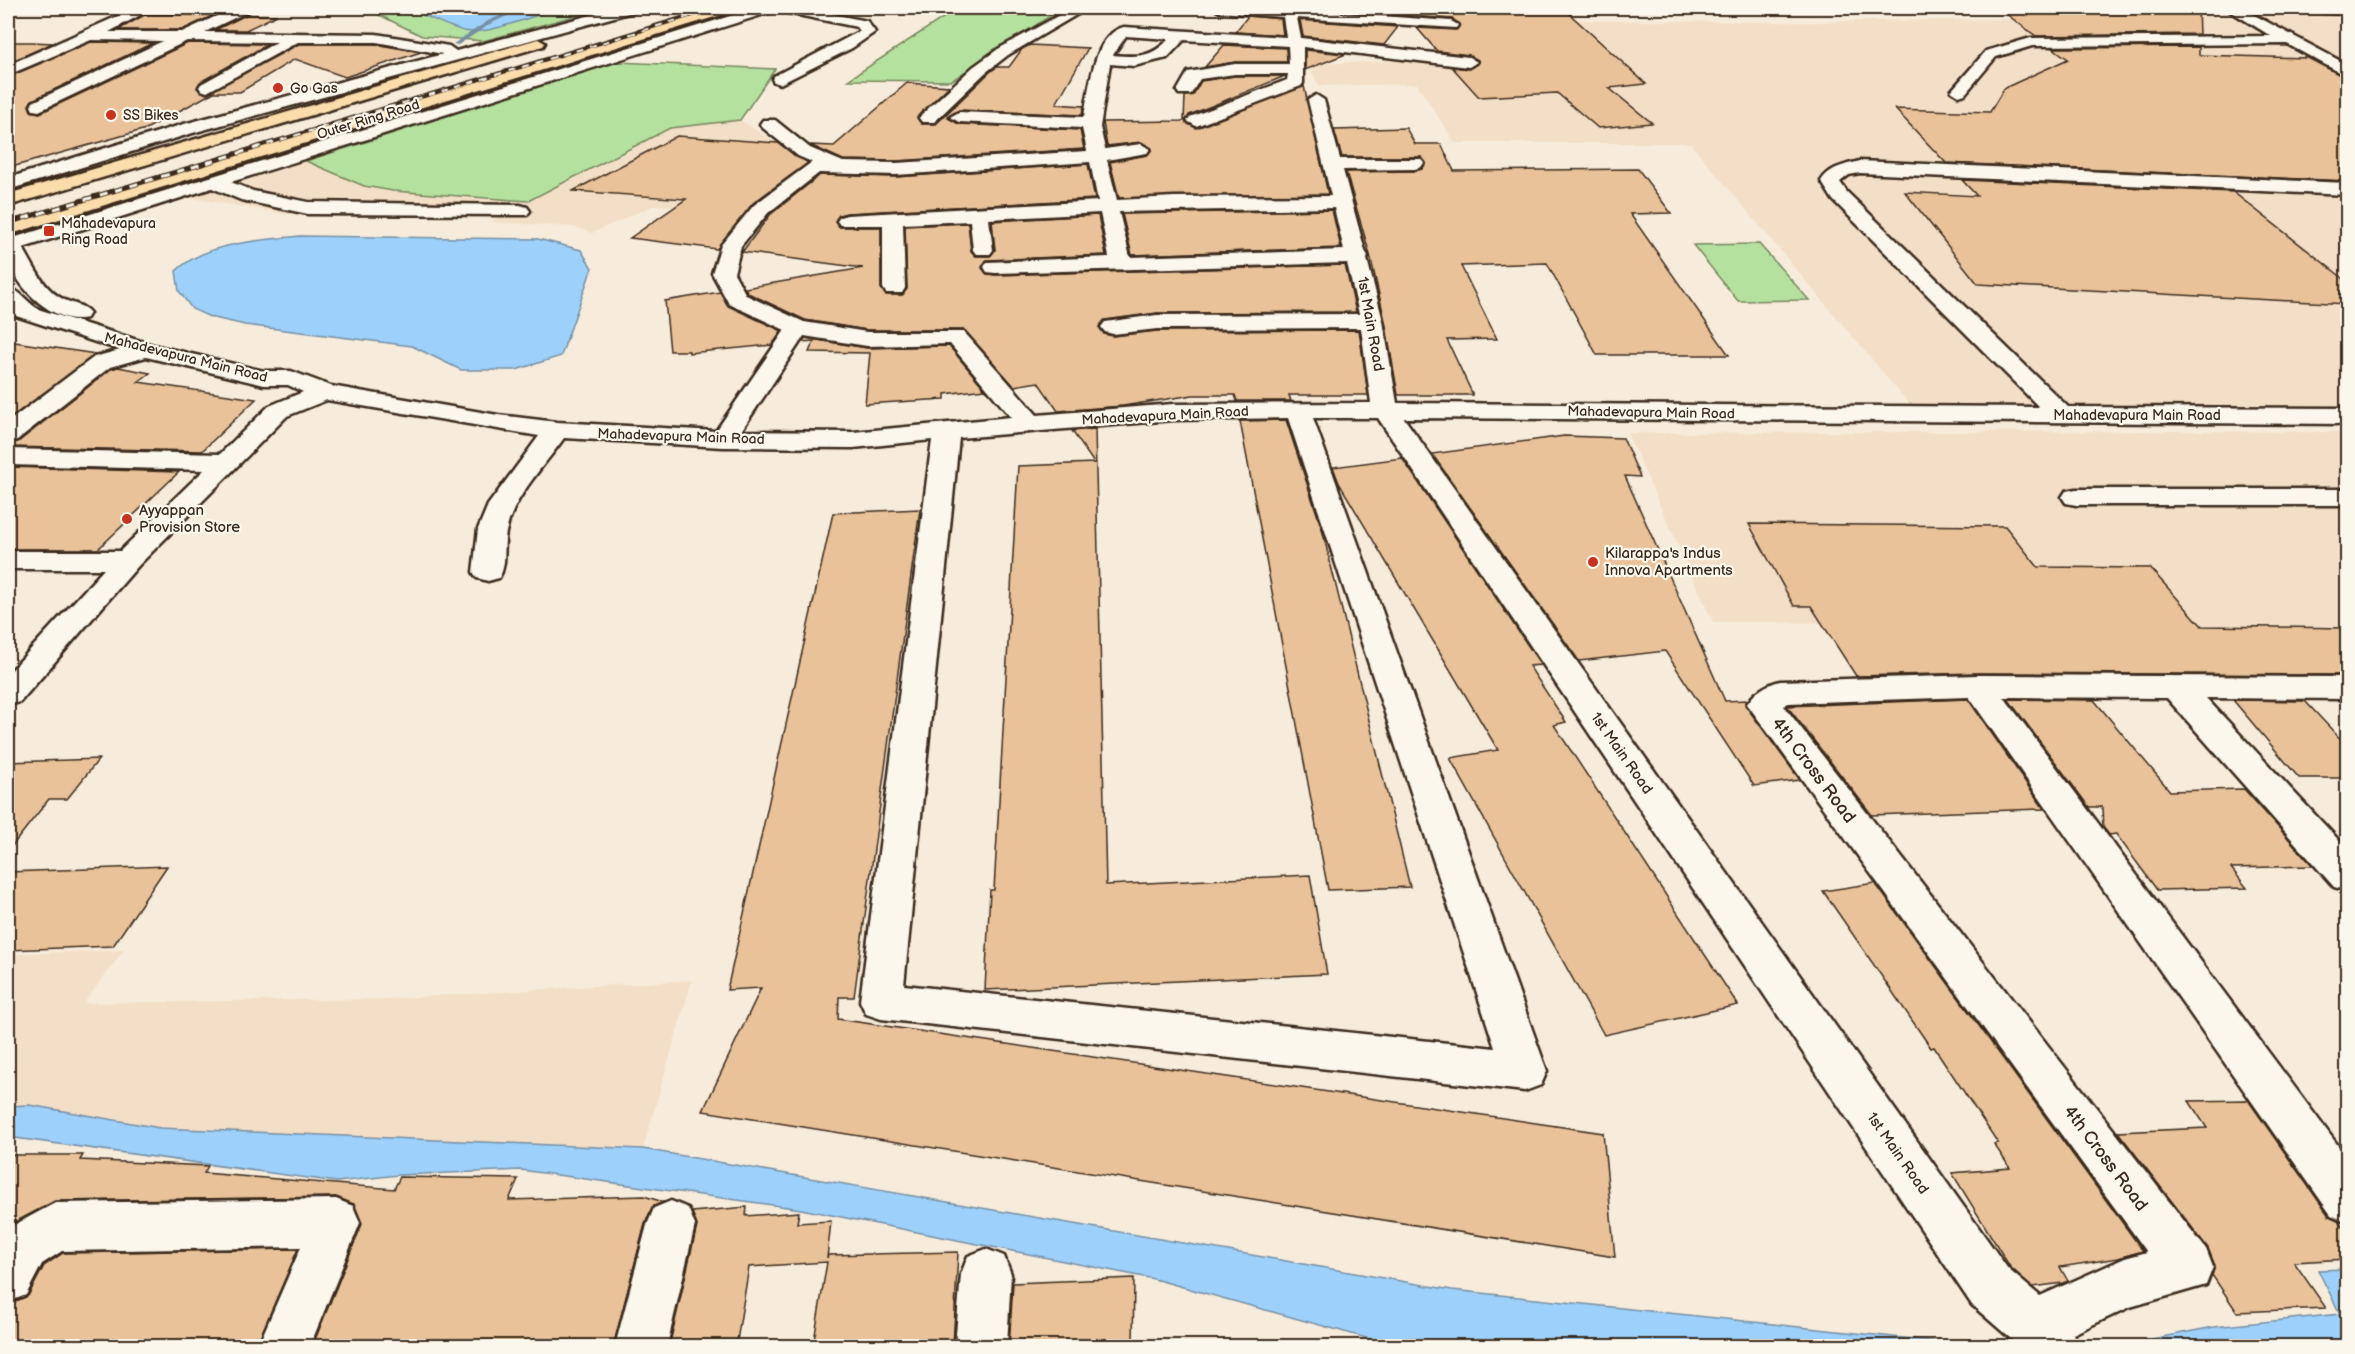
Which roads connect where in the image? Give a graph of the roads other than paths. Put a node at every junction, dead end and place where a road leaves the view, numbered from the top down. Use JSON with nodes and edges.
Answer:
{"nodes":[{"id":1,"x":146,"y":8,"type":"edge"},
{"id":2,"x":244,"y":8,"type":"edge"},
{"id":3,"x":631,"y":8,"type":"edge"},
{"id":4,"x":729,"y":8,"type":"edge"},
{"id":5,"x":769,"y":8,"type":"edge"},
{"id":6,"x":783,"y":8,"type":"edge"},
{"id":7,"x":1081,"y":8,"type":"edge"},
{"id":8,"x":1220,"y":8,"type":"edge"},
{"id":9,"x":2232,"y":8,"type":"edge"},
{"id":10,"x":2308,"y":8,"type":"edge"},
{"id":11,"x":2348,"y":10,"type":"edge"},
{"id":12,"x":1366,"y":12,"type":"edge"},
{"id":13,"x":648,"y":13,"type":"dead end"},
{"id":14,"x":1289,"y":13,"type":"junction"},
{"id":15,"x":1451,"y":25,"type":"dead end"},
{"id":16,"x":1180,"y":35,"type":"junction"},
{"id":17,"x":89,"y":36,"type":"junction"},
{"id":18,"x":187,"y":36,"type":"junction"},
{"id":19,"x":297,"y":37,"type":"junction"},
{"id":20,"x":2290,"y":40,"type":"junction"},
{"id":21,"x":1294,"y":42,"type":"junction"},
{"id":22,"x":460,"y":52,"type":"junction"},
{"id":23,"x":1102,"y":59,"type":"junction"},
{"id":24,"x":1469,"y":62,"type":"dead end"},
{"id":25,"x":8,"y":63,"type":"edge"},
{"id":26,"x":26,"y":63,"type":"junction"},
{"id":27,"x":1294,"y":69,"type":"junction"},
{"id":28,"x":8,"y":70,"type":"edge"},
{"id":29,"x":2348,"y":72,"type":"edge"},
{"id":30,"x":780,"y":79,"type":"dead end"},
{"id":31,"x":207,"y":87,"type":"dead end"},
{"id":32,"x":1185,"y":91,"type":"dead end"},
{"id":33,"x":1959,"y":91,"type":"dead end"},
{"id":34,"x":1316,"y":100,"type":"dead end"},
{"id":35,"x":39,"y":106,"type":"dead end"},
{"id":36,"x":1089,"y":110,"type":"junction"},
{"id":37,"x":959,"y":117,"type":"dead end"},
{"id":38,"x":928,"y":118,"type":"dead end"},
{"id":39,"x":1196,"y":121,"type":"dead end"},
{"id":40,"x":769,"y":124,"type":"dead end"},
{"id":41,"x":1141,"y":149,"type":"dead end"},
{"id":42,"x":1098,"y":156,"type":"junction"},
{"id":43,"x":1415,"y":164,"type":"dead end"},
{"id":44,"x":1333,"y":165,"type":"junction"},
{"id":45,"x":841,"y":168,"type":"junction"},
{"id":46,"x":8,"y":184,"type":"edge"},
{"id":47,"x":204,"y":185,"type":"junction"},
{"id":48,"x":363,"y":189,"type":"dead end"},
{"id":49,"x":2348,"y":189,"type":"edge"},
{"id":50,"x":8,"y":200,"type":"edge"},
{"id":51,"x":1342,"y":202,"type":"junction"},
{"id":52,"x":1109,"y":207,"type":"junction"},
{"id":53,"x":385,"y":209,"type":"junction"},
{"id":54,"x":520,"y":211,"type":"dead end"},
{"id":55,"x":979,"y":214,"type":"junction"},
{"id":56,"x":893,"y":219,"type":"junction"},
{"id":57,"x":847,"y":221,"type":"dead end"},
{"id":58,"x":8,"y":240,"type":"edge"},
{"id":59,"x":1358,"y":256,"type":"junction"},
{"id":60,"x":1121,"y":264,"type":"junction"},
{"id":61,"x":894,"y":288,"type":"dead end"},
{"id":62,"x":8,"y":294,"type":"edge"},
{"id":63,"x":1372,"y":321,"type":"junction"},
{"id":64,"x":1113,"y":327,"type":"dead end"},
{"id":65,"x":798,"y":328,"type":"junction"},
{"id":66,"x":146,"y":350,"type":"junction"},
{"id":67,"x":291,"y":378,"type":"junction"},
{"id":68,"x":325,"y":392,"type":"junction"},
{"id":69,"x":1385,"y":409,"type":"junction"},
{"id":70,"x":1296,"y":410,"type":"junction"},
{"id":71,"x":2062,"y":416,"type":"junction"},
{"id":72,"x":2348,"y":416,"type":"edge"},
{"id":73,"x":1030,"y":423,"type":"junction"},
{"id":74,"x":557,"y":430,"type":"junction"},
{"id":75,"x":946,"y":433,"type":"junction"},
{"id":76,"x":8,"y":434,"type":"edge"},
{"id":77,"x":723,"y":439,"type":"junction"},
{"id":78,"x":8,"y":457,"type":"edge"},
{"id":79,"x":224,"y":462,"type":"junction"},
{"id":80,"x":2076,"y":497,"type":"dead end"},
{"id":81,"x":2348,"y":497,"type":"edge"},
{"id":82,"x":8,"y":560,"type":"edge"},
{"id":83,"x":128,"y":560,"type":"junction"},
{"id":84,"x":488,"y":572,"type":"dead end"},
{"id":85,"x":1978,"y":686,"type":"junction"},
{"id":86,"x":2176,"y":687,"type":"junction"},
{"id":87,"x":2348,"y":688,"type":"edge"},
{"id":88,"x":9,"y":691,"type":"edge"},
{"id":89,"x":2348,"y":876,"type":"edge"},
{"id":90,"x":2348,"y":1199,"type":"edge"},
{"id":91,"x":671,"y":1225,"type":"dead end"},
{"id":92,"x":13,"y":1258,"type":"edge"},
{"id":93,"x":986,"y":1274,"type":"dead end"},
{"id":94,"x":2043,"y":1336,"type":"edge"},
{"id":95,"x":284,"y":1347,"type":"edge"},
{"id":96,"x":641,"y":1347,"type":"edge"},
{"id":97,"x":981,"y":1347,"type":"edge"}],
"edges":[{"from":1,"to":17,"type":"street"},
{"from":2,"to":18,"type":"street"},
{"from":3,"to":22,"type":"street"},
{"from":4,"to":58,"type":"highway","name":"Outer Ring Road"},
{"from":5,"to":47,"type":"street"},
{"from":6,"to":30,"type":"street"},
{"from":7,"to":38,"type":"street"},
{"from":8,"to":14,"type":"street"},
{"from":9,"to":20,"type":"street"},
{"from":10,"to":11,"type":"street"},
{"from":12,"to":14,"type":"street"},
{"from":12,"to":15,"type":"street"},
{"from":13,"to":50,"type":"highway","name":"Outer Ring Road"},
{"from":14,"to":21,"type":"street"},
{"from":16,"to":21,"type":"street"},
{"from":16,"to":23,"type":"street"},
{"from":16,"to":23,"type":"street"},
{"from":17,"to":18,"type":"street"},
{"from":17,"to":26,"type":"street"},
{"from":18,"to":19,"type":"street"},
{"from":18,"to":35,"type":"street"},
{"from":19,"to":22,"type":"street"},
{"from":19,"to":31,"type":"street"},
{"from":20,"to":29,"type":"street"},
{"from":20,"to":33,"type":"street"},
{"from":21,"to":24,"type":"street"},
{"from":21,"to":27,"type":"street"},
{"from":22,"to":46,"type":"street"},
{"from":23,"to":36,"type":"street"},
{"from":25,"to":26,"type":"street"},
{"from":26,"to":28,"type":"street"},
{"from":27,"to":32,"type":"street"},
{"from":27,"to":39,"type":"street"},
{"from":34,"to":44,"type":"street","name":"1st Main Road"},
{"from":36,"to":37,"type":"street"},
{"from":36,"to":42,"type":"street"},
{"from":40,"to":45,"type":"street"},
{"from":41,"to":42,"type":"street"},
{"from":42,"to":45,"type":"street"},
{"from":42,"to":52,"type":"street"},
{"from":43,"to":44,"type":"street"},
{"from":44,"to":51,"type":"street","name":"1st Main Road"},
{"from":45,"to":65,"type":"street"},
{"from":47,"to":53,"type":"street"},
{"from":47,"to":58,"type":"street"},
{"from":48,"to":53,"type":"street"},
{"from":49,"to":71,"type":"street"},
{"from":51,"to":52,"type":"street"},
{"from":51,"to":59,"type":"street","name":"1st Main Road"},
{"from":52,"to":55,"type":"street"},
{"from":52,"to":60,"type":"street"},
{"from":53,"to":54,"type":"street"},
{"from":55,"to":56,"type":"street"},
{"from":55,"to":60,"type":"street"},
{"from":56,"to":57,"type":"street"},
{"from":56,"to":61,"type":"street"},
{"from":58,"to":67,"type":"street"},
{"from":59,"to":60,"type":"street"},
{"from":59,"to":63,"type":"street","name":"1st Main Road"},
{"from":62,"to":66,"type":"street","name":"Mahadevapura Main Road"},
{"from":63,"to":64,"type":"street"},
{"from":63,"to":69,"type":"street","name":"1st Main Road"},
{"from":65,"to":73,"type":"street"},
{"from":65,"to":77,"type":"street"},
{"from":66,"to":67,"type":"street","name":"Mahadevapura Main Road"},
{"from":66,"to":76,"type":"street"},
{"from":67,"to":68,"type":"street","name":"Mahadevapura Main Road"},
{"from":68,"to":74,"type":"street","name":"Mahadevapura Main Road"},
{"from":68,"to":79,"type":"street"},
{"from":69,"to":70,"type":"street","name":"Mahadevapura Main Road"},
{"from":69,"to":71,"type":"street","name":"Mahadevapura Main Road"},
{"from":69,"to":94,"type":"street","name":"1st Main Road"},
{"from":70,"to":73,"type":"street","name":"Mahadevapura Main Road"},
{"from":70,"to":75,"type":"street"},
{"from":71,"to":72,"type":"street","name":"Mahadevapura Main Road"},
{"from":73,"to":75,"type":"street","name":"Mahadevapura Main Road"},
{"from":74,"to":77,"type":"street","name":"Mahadevapura Main Road"},
{"from":74,"to":84,"type":"street"},
{"from":75,"to":77,"type":"street","name":"Mahadevapura Main Road"},
{"from":78,"to":79,"type":"street"},
{"from":79,"to":83,"type":"street"},
{"from":80,"to":81,"type":"street"},
{"from":82,"to":83,"type":"street"},
{"from":83,"to":88,"type":"street"},
{"from":85,"to":86,"type":"street"},
{"from":85,"to":90,"type":"street"},
{"from":85,"to":94,"type":"street","name":"4th Cross Road"},
{"from":86,"to":87,"type":"street"},
{"from":86,"to":89,"type":"street"},
{"from":91,"to":96,"type":"street"},
{"from":92,"to":95,"type":"street"},
{"from":93,"to":97,"type":"street"}]}
